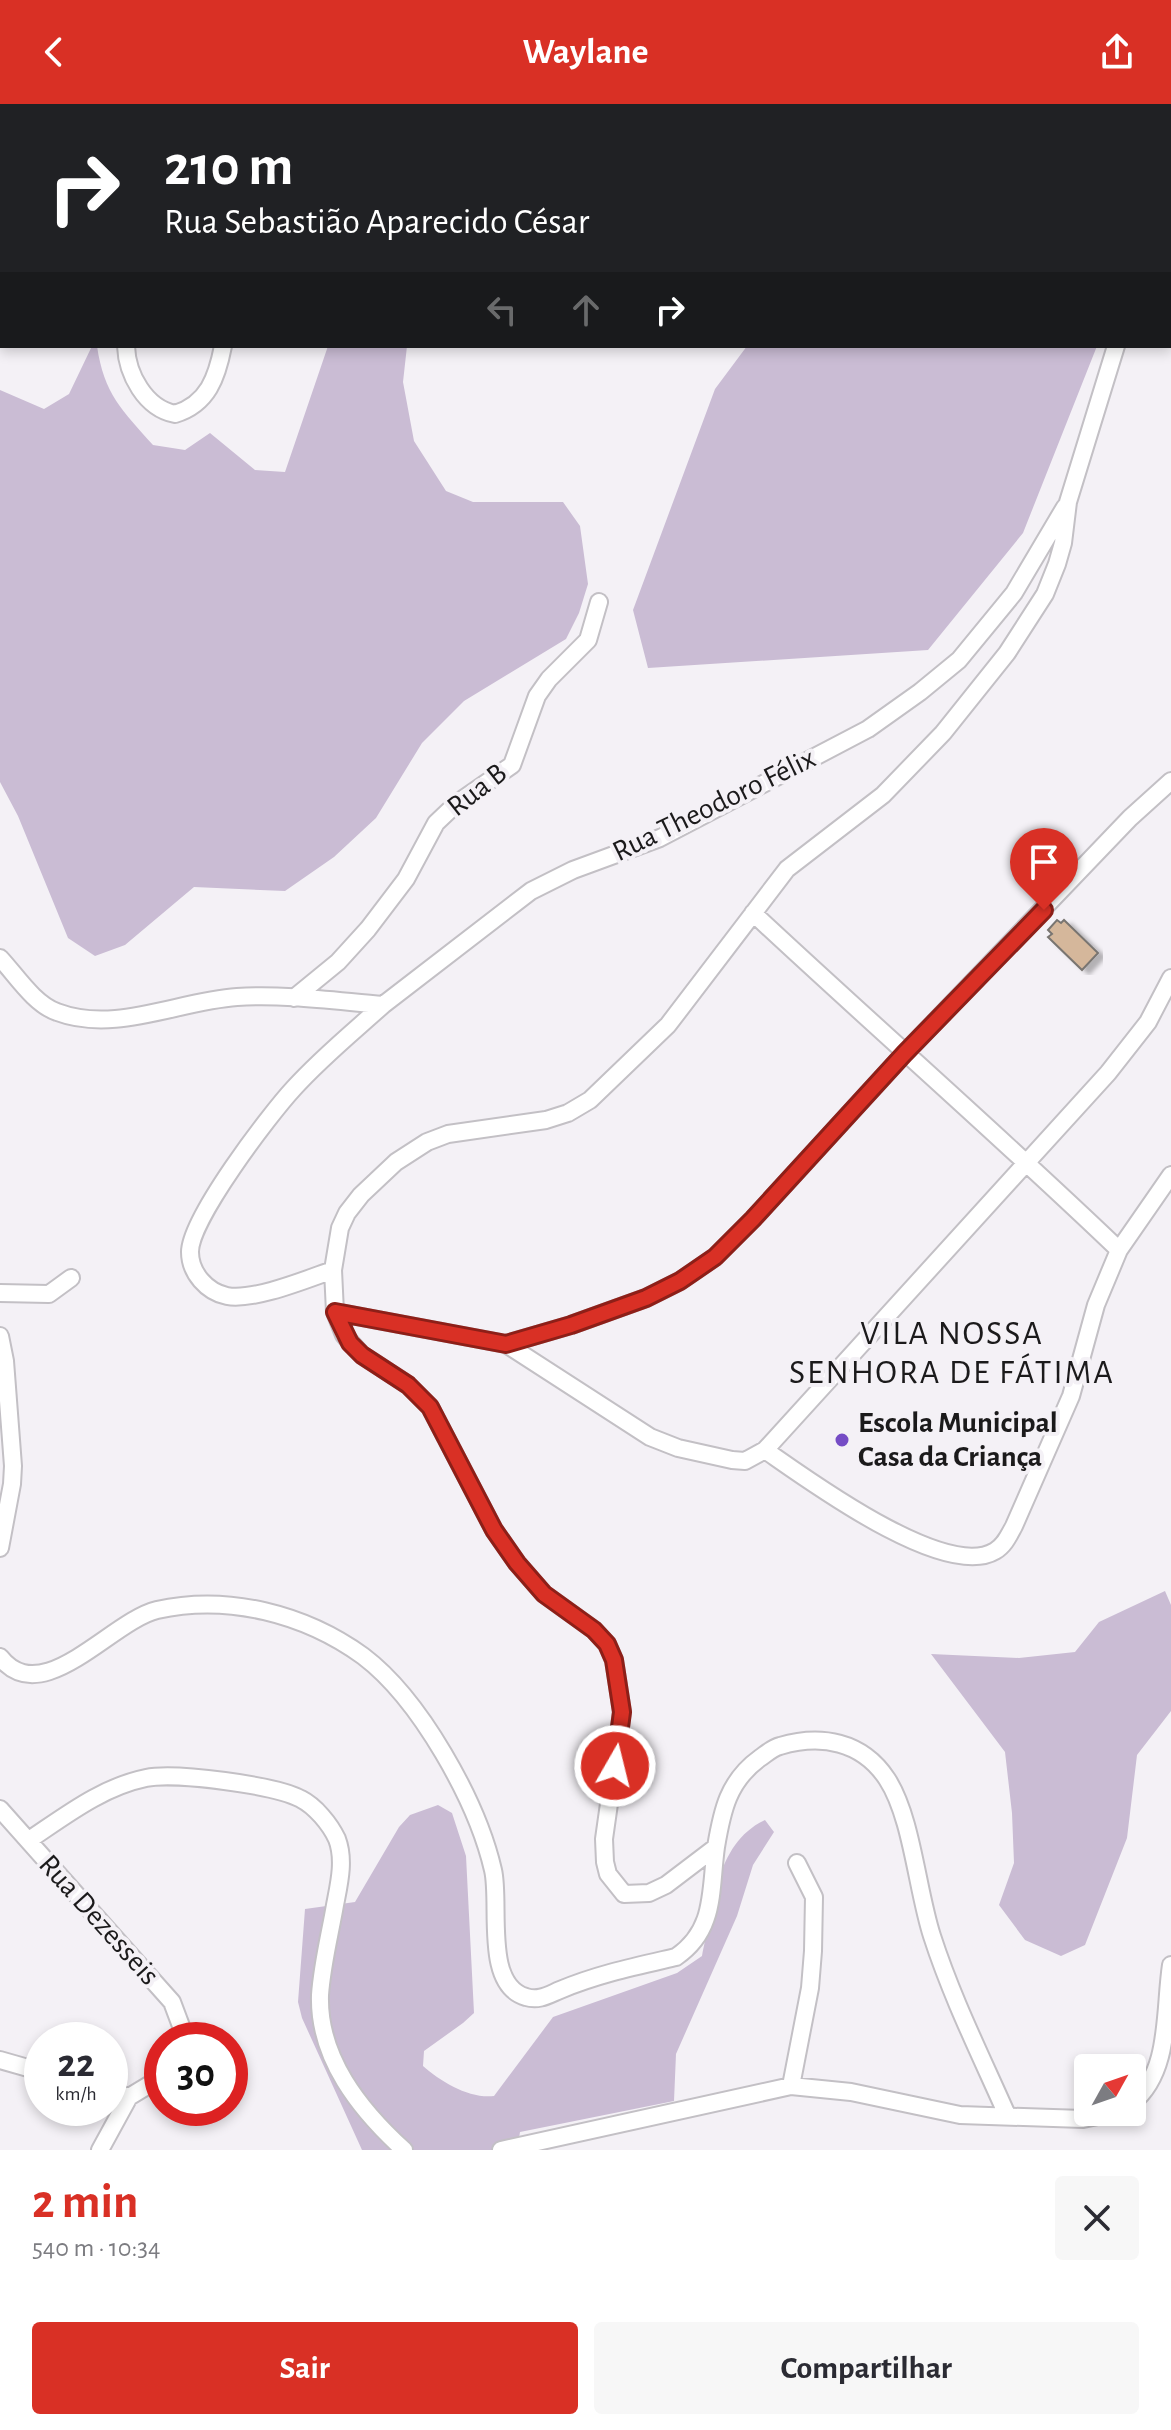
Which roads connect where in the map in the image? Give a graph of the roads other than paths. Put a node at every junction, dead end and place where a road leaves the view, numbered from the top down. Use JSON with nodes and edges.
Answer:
{"nodes":[{"id":1,"x":126,"y":348,"type":"edge"},
{"id":2,"x":223,"y":348,"type":"edge"},
{"id":3,"x":1115,"y":348,"type":"edge"},
{"id":4,"x":1068,"y":502,"type":"junction"},
{"id":5,"x":599,"y":602,"type":"dead end"},
{"id":6,"x":1171,"y":781,"type":"edge"},
{"id":7,"x":753,"y":913,"type":"junction"},
{"id":8,"x":0,"y":958,"type":"edge"},
{"id":9,"x":1171,"y":978,"type":"edge"},
{"id":10,"x":294,"y":998,"type":"junction"},
{"id":11,"x":383,"y":1005,"type":"junction"},
{"id":12,"x":904,"y":1054,"type":"junction"},
{"id":13,"x":1027,"y":1162,"type":"junction"},
{"id":14,"x":1171,"y":1175,"type":"edge"},
{"id":15,"x":1119,"y":1250,"type":"junction"},
{"id":16,"x":333,"y":1270,"type":"junction"},
{"id":17,"x":71,"y":1278,"type":"dead end"},
{"id":18,"x":0,"y":1293,"type":"edge"},
{"id":19,"x":335,"y":1312,"type":"junction"},
{"id":20,"x":0,"y":1336,"type":"edge"},
{"id":21,"x":506,"y":1344,"type":"junction"},
{"id":22,"x":765,"y":1450,"type":"junction"},
{"id":23,"x":0,"y":1548,"type":"edge"},
{"id":24,"x":0,"y":1657,"type":"edge"},
{"id":25,"x":0,"y":1809,"type":"edge"},
{"id":26,"x":29,"y":1840,"type":"junction"},
{"id":27,"x":716,"y":1847,"type":"junction"},
{"id":28,"x":797,"y":1863,"type":"dead end"},
{"id":29,"x":1171,"y":1965,"type":"edge"},
{"id":30,"x":180,"y":2022,"type":"edge"},
{"id":31,"x":0,"y":2060,"type":"edge"},
{"id":32,"x":24,"y":2067,"type":"edge"},
{"id":33,"x":791,"y":2086,"type":"junction"},
{"id":34,"x":144,"y":2088,"type":"edge"},
{"id":35,"x":1146,"y":2089,"type":"edge"},
{"id":36,"x":129,"y":2097,"type":"joint"},
{"id":37,"x":1007,"y":2115,"type":"junction"},
{"id":38,"x":1074,"y":2119,"type":"edge"},
{"id":39,"x":100,"y":2150,"type":"edge"},
{"id":40,"x":404,"y":2150,"type":"edge"},
{"id":41,"x":501,"y":2150,"type":"edge"}],
"edges":[{"from":1,"to":2,"type":"street"},
{"from":3,"to":4,"type":"street"},
{"from":4,"to":7,"type":"street"},
{"from":4,"to":11,"type":"street","name":"Rua Theodoro Félix"},
{"from":5,"to":10,"type":"street","name":"Rua B"},
{"from":6,"to":12,"type":"street"},
{"from":7,"to":12,"type":"street"},
{"from":7,"to":16,"type":"street"},
{"from":8,"to":10,"type":"street"},
{"from":9,"to":13,"type":"street"},
{"from":10,"to":11,"type":"street"},
{"from":11,"to":16,"type":"street","name":"Rua Theodoro Félix"},
{"from":12,"to":13,"type":"street"},
{"from":12,"to":21,"type":"street"},
{"from":13,"to":15,"type":"street"},
{"from":13,"to":22,"type":"street"},
{"from":14,"to":15,"type":"street"},
{"from":15,"to":22,"type":"street"},
{"from":16,"to":19,"type":"street"},
{"from":17,"to":18,"type":"street"},
{"from":19,"to":21,"type":"street"},
{"from":19,"to":27,"type":"street"},
{"from":20,"to":23,"type":"street"},
{"from":21,"to":22,"type":"street"},
{"from":24,"to":27,"type":"street"},
{"from":25,"to":26,"type":"street","name":"Rua Dezesseis"},
{"from":26,"to":30,"type":"street","name":"Rua Dezesseis"},
{"from":26,"to":40,"type":"street"},
{"from":27,"to":37,"type":"street"},
{"from":28,"to":33,"type":"street"},
{"from":29,"to":35,"type":"street"},
{"from":31,"to":32,"type":"street"},
{"from":33,"to":37,"type":"street"},
{"from":33,"to":41,"type":"street"},
{"from":34,"to":36,"type":"street"},
{"from":36,"to":39,"type":"street"},
{"from":37,"to":38,"type":"street"}]}
